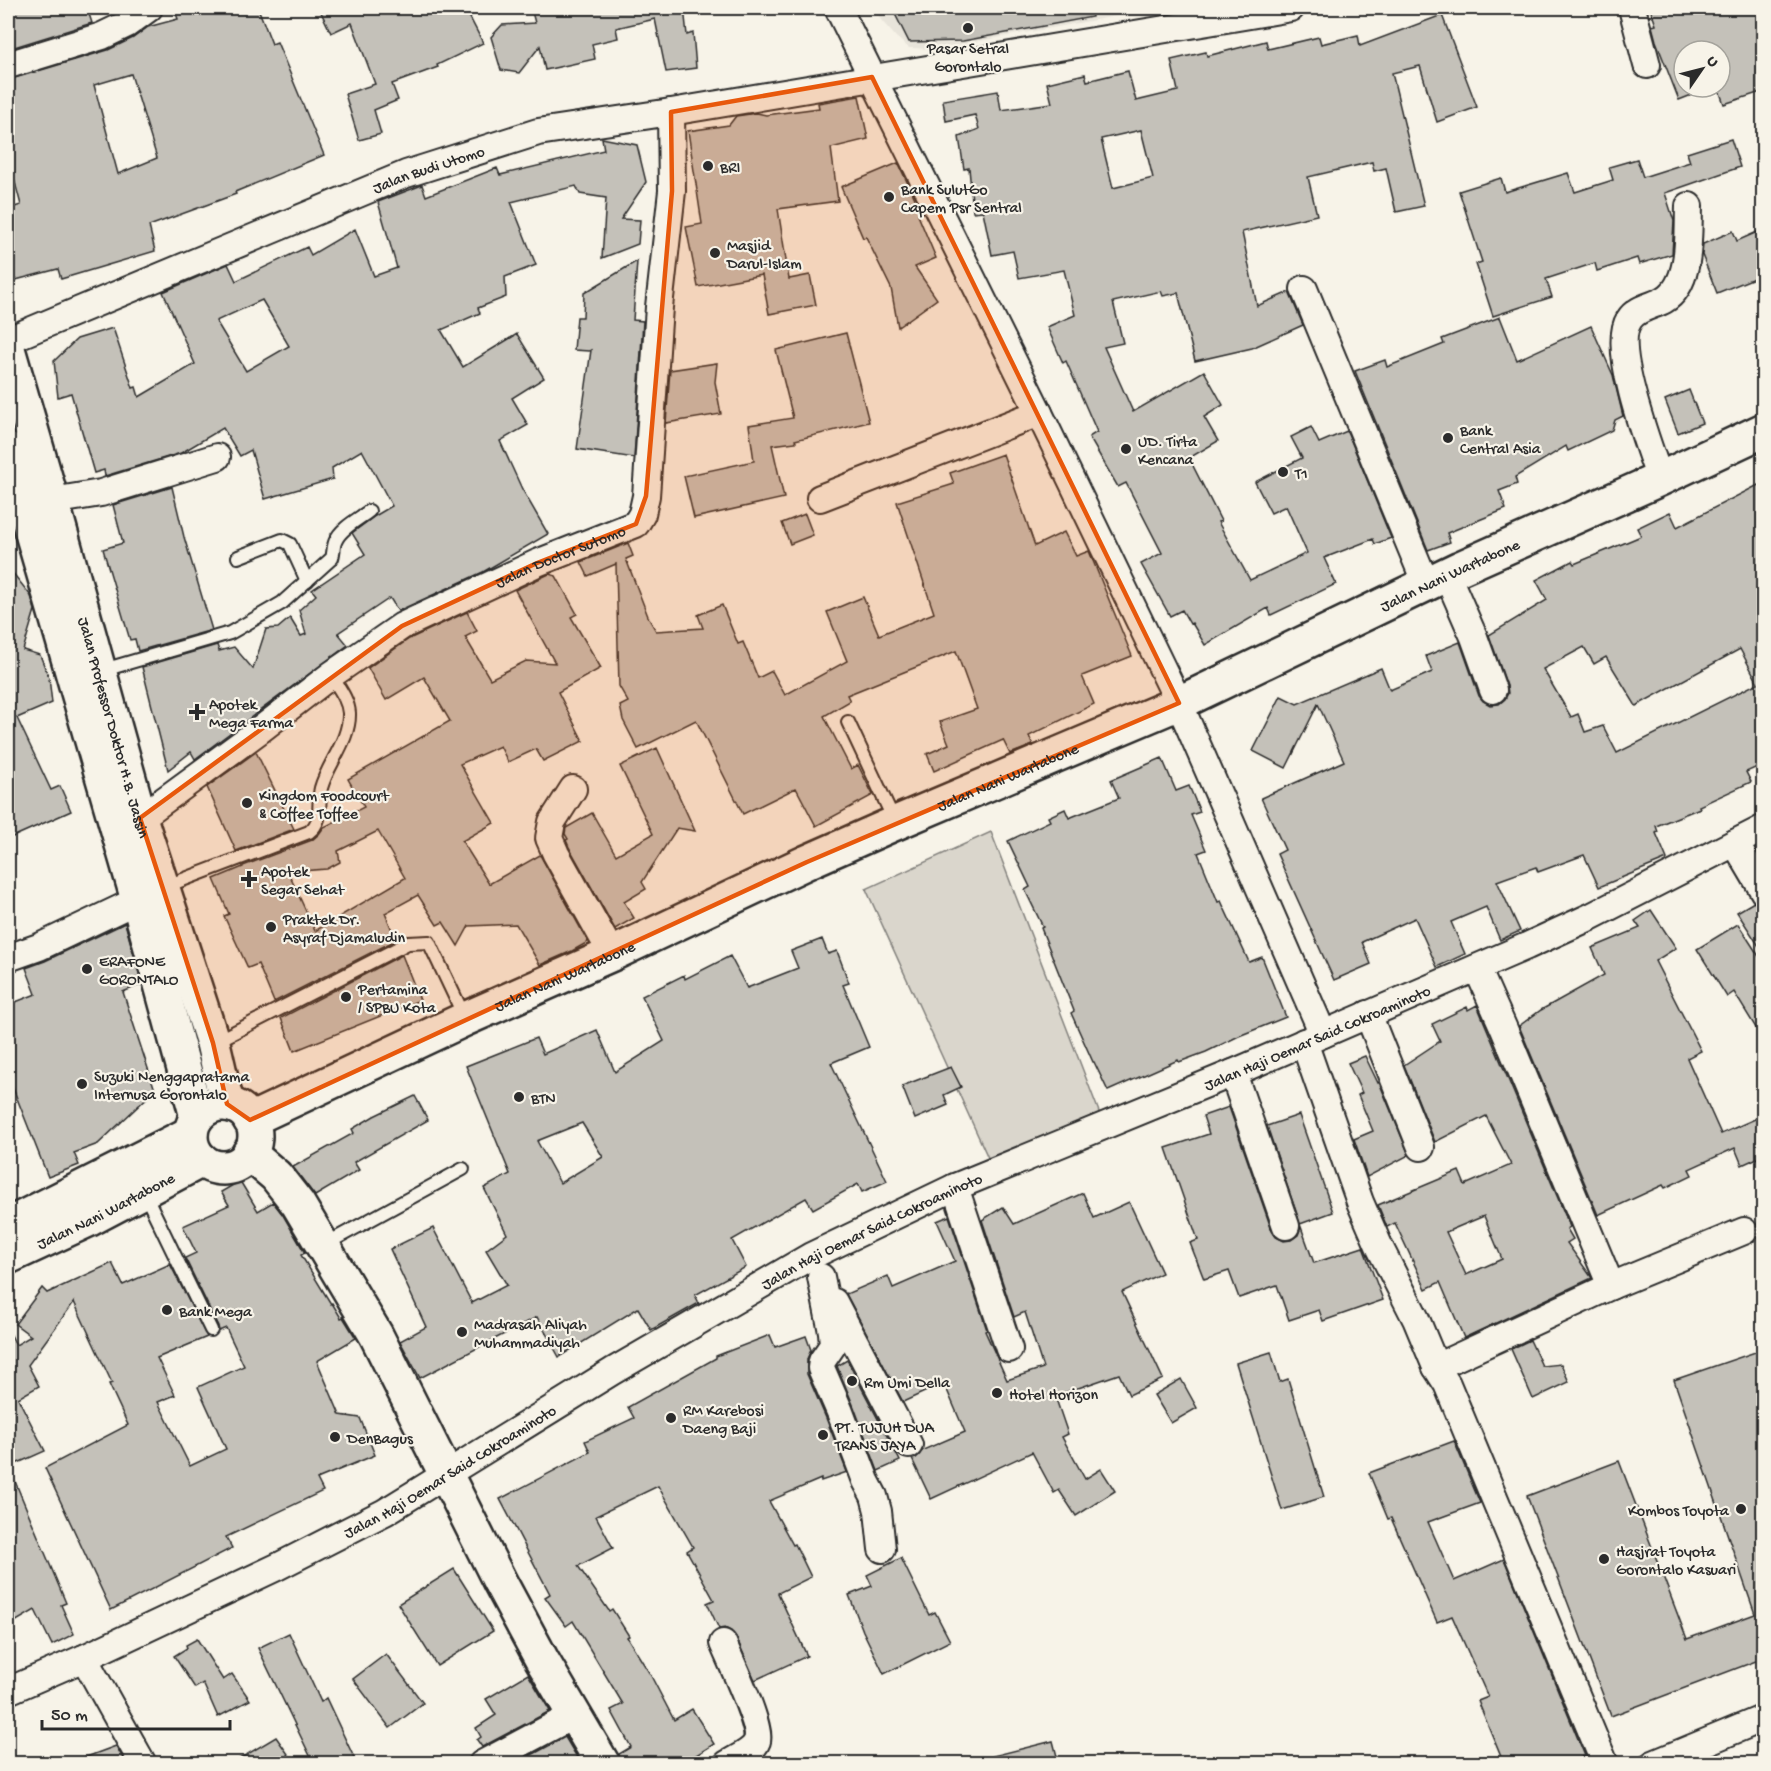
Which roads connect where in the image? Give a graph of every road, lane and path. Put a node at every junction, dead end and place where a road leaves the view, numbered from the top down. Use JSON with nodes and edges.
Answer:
{"nodes":[{"id":1,"x":149,"y":8,"type":"edge"},
{"id":2,"x":838,"y":8,"type":"edge"},
{"id":3,"x":1291,"y":8,"type":"edge"},
{"id":4,"x":1632,"y":8,"type":"edge"},
{"id":5,"x":8,"y":65,"type":"edge"},
{"id":6,"x":1647,"y":65,"type":"dead end"},
{"id":7,"x":872,"y":77,"type":"junction"},
{"id":8,"x":671,"y":112,"type":"junction"},
{"id":9,"x":1689,"y":206,"type":"dead end"},
{"id":10,"x":1304,"y":289,"type":"dead end"},
{"id":11,"x":8,"y":340,"type":"edge"},
{"id":12,"x":8,"y":349,"type":"edge"},
{"id":13,"x":1039,"y":413,"type":"junction"},
{"id":14,"x":1764,"y":430,"type":"edge"},
{"id":15,"x":8,"y":450,"type":"edge"},
{"id":16,"x":217,"y":457,"type":"dead end"},
{"id":17,"x":1660,"y":479,"type":"junction"},
{"id":18,"x":820,"y":498,"type":"dead end"},
{"id":19,"x":52,"y":501,"type":"junction"},
{"id":20,"x":369,"y":511,"type":"dead end"},
{"id":21,"x":238,"y":557,"type":"dead end"},
{"id":22,"x":1436,"y":579,"type":"junction"},
{"id":23,"x":307,"y":581,"type":"junction"},
{"id":24,"x":331,"y":675,"type":"junction"},
{"id":25,"x":91,"y":677,"type":"junction"},
{"id":26,"x":1493,"y":690,"type":"dead end"},
{"id":27,"x":1179,"y":703,"type":"junction"},
{"id":28,"x":848,"y":722,"type":"dead end"},
{"id":29,"x":573,"y":789,"type":"dead end"},
{"id":30,"x":140,"y":818,"type":"junction"},
{"id":31,"x":896,"y":823,"type":"junction"},
{"id":32,"x":1764,"y":828,"type":"edge"},
{"id":33,"x":1735,"y":843,"type":"junction"},
{"id":34,"x":1764,"y":892,"type":"edge"},
{"id":35,"x":151,"y":894,"type":"junction"},
{"id":36,"x":612,"y":954,"type":"junction"},
{"id":37,"x":8,"y":958,"type":"edge"},
{"id":38,"x":1477,"y":968,"type":"junction"},
{"id":39,"x":1368,"y":1014,"type":"junction"},
{"id":40,"x":465,"y":1019,"type":"junction"},
{"id":41,"x":1313,"y":1038,"type":"junction"},
{"id":42,"x":213,"y":1043,"type":"junction"},
{"id":43,"x":1233,"y":1073,"type":"junction"},
{"id":44,"x":239,"y":1112,"type":"junction"},
{"id":45,"x":197,"y":1137,"type":"junction"},
{"id":46,"x":1421,"y":1147,"type":"dead end"},
{"id":47,"x":249,"y":1153,"type":"junction"},
{"id":48,"x":463,"y":1169,"type":"dead end"},
{"id":49,"x":955,"y":1187,"type":"junction"},
{"id":50,"x":143,"y":1191,"type":"junction"},
{"id":51,"x":8,"y":1225,"type":"edge"},
{"id":52,"x":1286,"y":1226,"type":"dead end"},
{"id":53,"x":1744,"y":1231,"type":"dead end"},
{"id":54,"x":323,"y":1246,"type":"junction"},
{"id":55,"x":8,"y":1257,"type":"edge"},
{"id":56,"x":816,"y":1267,"type":"junction"},
{"id":57,"x":1611,"y":1286,"type":"junction"},
{"id":58,"x":211,"y":1330,"type":"dead end"},
{"id":59,"x":1009,"y":1349,"type":"dead end"},
{"id":60,"x":1436,"y":1366,"type":"junction"},
{"id":61,"x":909,"y":1445,"type":"dead end"},
{"id":62,"x":447,"y":1474,"type":"junction"},
{"id":63,"x":882,"y":1549,"type":"dead end"},
{"id":64,"x":723,"y":1643,"type":"dead end"},
{"id":65,"x":84,"y":1658,"type":"junction"},
{"id":66,"x":8,"y":1690,"type":"edge"},
{"id":67,"x":574,"y":1715,"type":"junction"},
{"id":68,"x":1764,"y":1719,"type":"edge"},
{"id":69,"x":142,"y":1762,"type":"edge"},
{"id":70,"x":482,"y":1764,"type":"edge"},
{"id":71,"x":603,"y":1764,"type":"edge"},
{"id":72,"x":727,"y":1764,"type":"edge"},
{"id":73,"x":1605,"y":1764,"type":"edge"},
{"id":74,"x":1653,"y":1764,"type":"edge"}],
"edges":[{"from":1,"to":5,"type":"street"},
{"from":2,"to":7,"type":"street"},
{"from":3,"to":7,"type":"street","name":"Jalan Budi Utomo"},
{"from":4,"to":6,"type":"street"},
{"from":7,"to":8,"type":"street","name":"Jalan Budi Utomo"},
{"from":7,"to":13,"type":"street"},
{"from":8,"to":11,"type":"street","name":"Jalan Budi Utomo"},
{"from":8,"to":24,"type":"street","name":"Jalan Doctor Sutomo"},
{"from":9,"to":17,"type":"street"},
{"from":10,"to":22,"type":"street"},
{"from":12,"to":19,"type":"main road","name":"Jalan Professor Doktor H.B. Jassin"},
{"from":13,"to":18,"type":"street"},
{"from":13,"to":27,"type":"street"},
{"from":14,"to":17,"type":"main road","name":"Jalan Nani Wartabone"},
{"from":15,"to":25,"type":"main road","name":"Jalan Professor Doktor H.B. Jassin"},
{"from":16,"to":19,"type":"street"},
{"from":17,"to":22,"type":"main road","name":"Jalan Nani Wartabone"},
{"from":19,"to":25,"type":"main road","name":"Jalan Professor Doktor H.B. Jassin"},
{"from":20,"to":23,"type":"lane"},
{"from":21,"to":23,"type":"lane"},
{"from":22,"to":26,"type":"street"},
{"from":22,"to":27,"type":"main road","name":"Jalan Nani Wartabone"},
{"from":23,"to":25,"type":"lane"},
{"from":24,"to":30,"type":"street","name":"Jalan Doctor Sutomo"},
{"from":24,"to":35,"type":"lane"},
{"from":25,"to":30,"type":"main road","name":"Jalan Professor Doktor H.B. Jassin"},
{"from":25,"to":35,"type":"main road","name":"Jalan Professor Doktor H.B. Jassin"},
{"from":27,"to":31,"type":"main road","name":"Jalan Nani Wartabone"},
{"from":27,"to":41,"type":"street"},
{"from":28,"to":31,"type":"lane"},
{"from":29,"to":36,"type":"street"},
{"from":30,"to":35,"type":"main road","name":"Jalan Professor Doktor H.B. Jassin"},
{"from":31,"to":36,"type":"main road","name":"Jalan Nani Wartabone"},
{"from":32,"to":33,"type":"street","name":"Jalan Haji Oemar Said Cokroaminoto"},
{"from":33,"to":34,"type":"street"},
{"from":33,"to":38,"type":"street","name":"Jalan Haji Oemar Said Cokroaminoto"},
{"from":35,"to":37,"type":"street"},
{"from":35,"to":42,"type":"main road","name":"Jalan Professor Doktor H.B. Jassin"},
{"from":35,"to":45,"type":"main road","name":"Jalan Professor Doktor H.B. Jassin"},
{"from":36,"to":40,"type":"main road","name":"Jalan Nani Wartabone"},
{"from":38,"to":39,"type":"street","name":"Jalan Haji Oemar Said Cokroaminoto"},
{"from":38,"to":57,"type":"street"},
{"from":39,"to":41,"type":"street","name":"Jalan Haji Oemar Said Cokroaminoto"},
{"from":39,"to":46,"type":"street"},
{"from":40,"to":42,"type":"lane"},
{"from":40,"to":44,"type":"main road","name":"Jalan Nani Wartabone"},
{"from":41,"to":43,"type":"street","name":"Jalan Haji Oemar Said Cokroaminoto"},
{"from":41,"to":60,"type":"street"},
{"from":42,"to":44,"type":"main road","name":"Jalan Professor Doktor H.B. Jassin"},
{"from":43,"to":49,"type":"street","name":"Jalan Haji Oemar Said Cokroaminoto"},
{"from":43,"to":52,"type":"street"},
{"from":44,"to":45,"type":"main road"},
{"from":44,"to":47,"type":"main road"},
{"from":45,"to":47,"type":"main road"},
{"from":45,"to":50,"type":"main road","name":"Jalan Nani Wartabone"},
{"from":45,"to":51,"type":"main road","name":"Jalan Nani Wartabone"},
{"from":47,"to":54,"type":"main road"},
{"from":48,"to":54,"type":"lane"},
{"from":49,"to":56,"type":"street","name":"Jalan Haji Oemar Said Cokroaminoto"},
{"from":49,"to":59,"type":"street"},
{"from":50,"to":55,"type":"main road","name":"Jalan Nani Wartabone"},
{"from":50,"to":58,"type":"lane"},
{"from":53,"to":57,"type":"street"},
{"from":54,"to":62,"type":"main road"},
{"from":56,"to":61,"type":"street"},
{"from":56,"to":62,"type":"street","name":"Jalan Haji Oemar Said Cokroaminoto"},
{"from":56,"to":63,"type":"street"},
{"from":57,"to":60,"type":"street"},
{"from":60,"to":73,"type":"street"},
{"from":62,"to":65,"type":"street","name":"Jalan Haji Oemar Said Cokroaminoto"},
{"from":62,"to":67,"type":"main road"},
{"from":64,"to":72,"type":"street"},
{"from":65,"to":66,"type":"street","name":"Jalan Haji Oemar Said Cokroaminoto"},
{"from":65,"to":69,"type":"street"},
{"from":67,"to":70,"type":"street"},
{"from":67,"to":71,"type":"main road"},
{"from":68,"to":74,"type":"street"}]}
